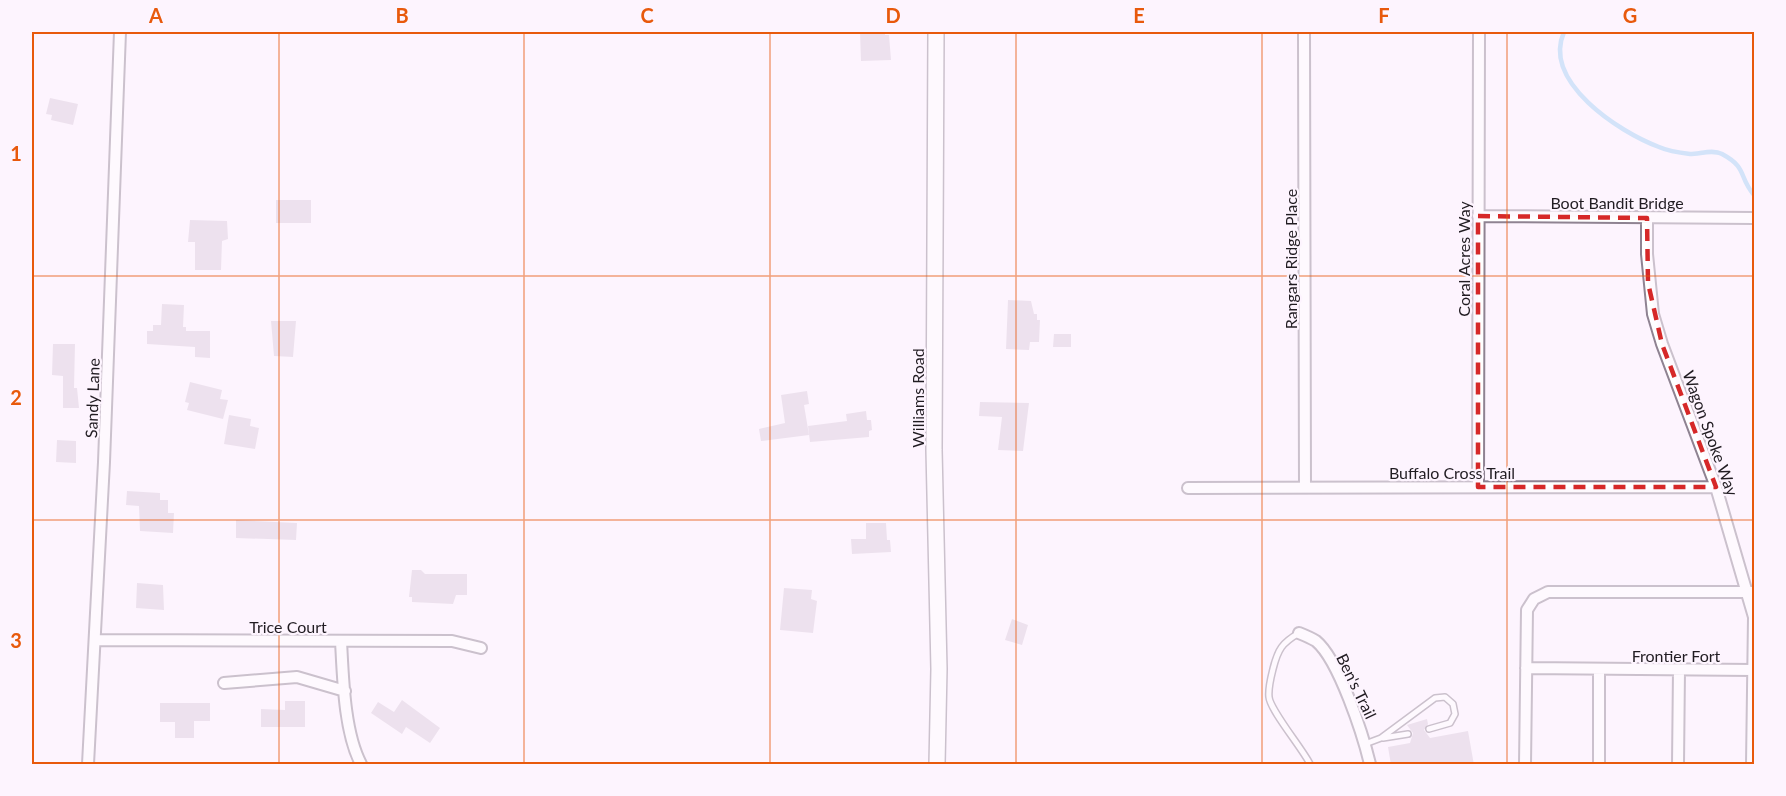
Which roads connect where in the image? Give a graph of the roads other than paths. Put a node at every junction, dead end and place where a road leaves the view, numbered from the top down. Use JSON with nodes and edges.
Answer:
{"nodes":[{"id":1,"x":120,"y":32,"type":"edge"},
{"id":2,"x":936,"y":32,"type":"edge"},
{"id":3,"x":1304,"y":32,"type":"edge"},
{"id":4,"x":1479,"y":32,"type":"edge"},
{"id":5,"x":1478,"y":216,"type":"junction"},
{"id":6,"x":1647,"y":218,"type":"junction"},
{"id":7,"x":1755,"y":218,"type":"edge"},
{"id":8,"x":1305,"y":486,"type":"junction"},
{"id":9,"x":1478,"y":487,"type":"junction"},
{"id":10,"x":1716,"y":487,"type":"junction"},
{"id":11,"x":1188,"y":488,"type":"dead end"},
{"id":12,"x":1751,"y":592,"type":"edge"},
{"id":13,"x":1299,"y":633,"type":"joint"},
{"id":14,"x":95,"y":640,"type":"junction"},
{"id":15,"x":341,"y":641,"type":"junction"},
{"id":16,"x":481,"y":648,"type":"dead end"},
{"id":17,"x":1526,"y":668,"type":"junction"},
{"id":18,"x":1599,"y":670,"type":"junction"},
{"id":19,"x":1679,"y":670,"type":"junction"},
{"id":20,"x":1753,"y":670,"type":"junction"},
{"id":21,"x":224,"y":683,"type":"dead end"},
{"id":22,"x":345,"y":691,"type":"junction"},
{"id":23,"x":1429,"y":729,"type":"dead end"},
{"id":24,"x":1408,"y":734,"type":"dead end"},
{"id":25,"x":1381,"y":738,"type":"junction"},
{"id":26,"x":1365,"y":744,"type":"junction"},
{"id":27,"x":88,"y":765,"type":"edge"},
{"id":28,"x":361,"y":765,"type":"edge"},
{"id":29,"x":937,"y":765,"type":"edge"},
{"id":30,"x":1310,"y":765,"type":"edge"},
{"id":31,"x":1370,"y":765,"type":"edge"},
{"id":32,"x":1525,"y":765,"type":"edge"},
{"id":33,"x":1599,"y":765,"type":"edge"},
{"id":34,"x":1678,"y":765,"type":"edge"},
{"id":35,"x":1752,"y":765,"type":"edge"}],
"edges":[{"from":1,"to":14,"type":"street","name":"Sandy Lane"},
{"from":2,"to":29,"type":"street","name":"Williams Road"},
{"from":3,"to":8,"type":"street","name":"Rangars Ridge Place"},
{"from":4,"to":5,"type":"street","name":"Coral Acres Way"},
{"from":5,"to":6,"type":"street","name":"Boot Bandit Bridge"},
{"from":5,"to":9,"type":"street","name":"Coral Acres Way"},
{"from":6,"to":7,"type":"street","name":"Boot Bandit Bridge"},
{"from":6,"to":10,"type":"street","name":"Wagon Spoke Way"},
{"from":8,"to":9,"type":"street","name":"Buffalo Cross Trail"},
{"from":8,"to":11,"type":"street","name":"Buffalo Cross Trail"},
{"from":9,"to":10,"type":"street","name":"Buffalo Cross Trail"},
{"from":10,"to":12,"type":"street","name":"Wagon Spoke Way"},
{"from":12,"to":17,"type":"street"},
{"from":12,"to":20,"type":"street","name":"Wagon Spoke Way"},
{"from":13,"to":26,"type":"street","name":"Ben's Trail"},
{"from":13,"to":30,"type":"lane"},
{"from":14,"to":15,"type":"street","name":"Trice Court"},
{"from":14,"to":27,"type":"street","name":"Sandy Lane"},
{"from":15,"to":16,"type":"street","name":"Trice Court"},
{"from":15,"to":22,"type":"street"},
{"from":17,"to":18,"type":"street","name":"Frontier Fort"},
{"from":17,"to":32,"type":"street"},
{"from":18,"to":19,"type":"street","name":"Frontier Fort"},
{"from":18,"to":33,"type":"street"},
{"from":19,"to":20,"type":"street","name":"Frontier Fort"},
{"from":19,"to":34,"type":"street"},
{"from":20,"to":35,"type":"street","name":"Wagon Spoke Way"},
{"from":21,"to":22,"type":"street"},
{"from":22,"to":28,"type":"street"},
{"from":23,"to":25,"type":"lane"},
{"from":24,"to":25,"type":"lane"},
{"from":25,"to":26,"type":"lane"},
{"from":26,"to":31,"type":"street","name":"Ben's Trail"}]}
